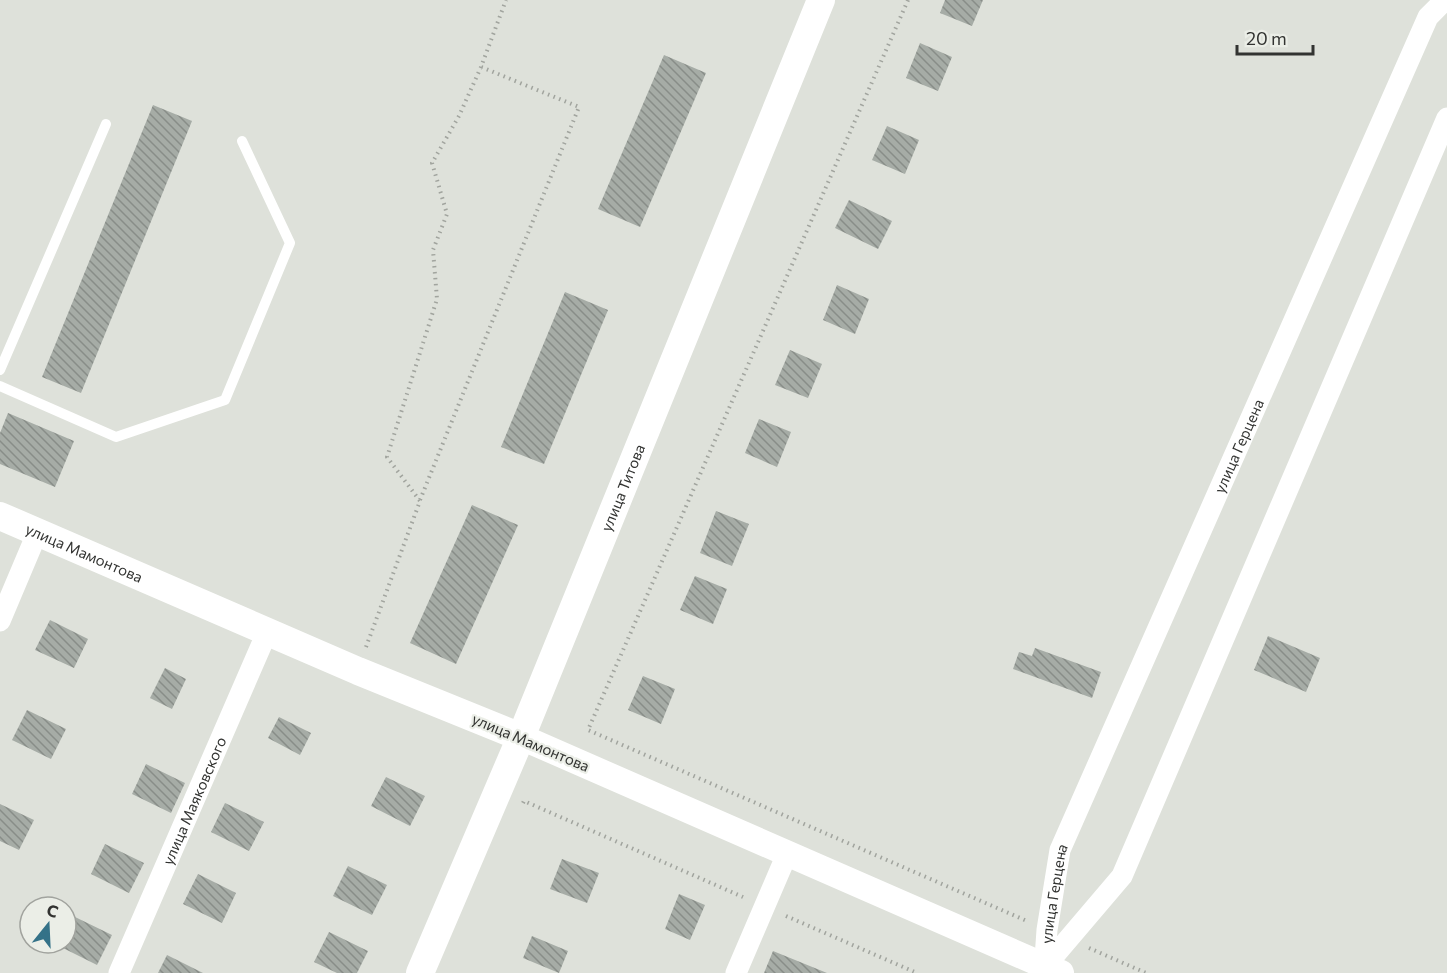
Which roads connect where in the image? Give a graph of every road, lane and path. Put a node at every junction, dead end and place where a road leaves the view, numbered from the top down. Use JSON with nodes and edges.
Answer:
{"nodes":[{"id":1,"x":506,"y":0,"type":"edge"},
{"id":2,"x":821,"y":0,"type":"edge"},
{"id":3,"x":908,"y":0,"type":"edge"},
{"id":4,"x":1445,"y":0,"type":"edge"},
{"id":5,"x":481,"y":66,"type":"junction"},
{"id":6,"x":1447,"y":118,"type":"edge"},
{"id":7,"x":106,"y":124,"type":"dead end"},
{"id":8,"x":242,"y":141,"type":"dead end"},
{"id":9,"x":0,"y":370,"type":"edge"},
{"id":10,"x":0,"y":386,"type":"edge"},
{"id":11,"x":420,"y":501,"type":"junction"},
{"id":12,"x":0,"y":516,"type":"edge"},
{"id":13,"x":38,"y":531,"type":"junction"},
{"id":14,"x":0,"y":621,"type":"edge"},
{"id":15,"x":268,"y":630,"type":"junction"},
{"id":16,"x":358,"y":671,"type":"junction"},
{"id":17,"x":521,"y":737,"type":"junction"},
{"id":18,"x":520,"y":812,"type":"dead end"},
{"id":19,"x":787,"y":854,"type":"junction"},
{"id":20,"x":765,"y":907,"type":"junction"},
{"id":21,"x":1047,"y":930,"type":"junction"},
{"id":22,"x":1069,"y":940,"type":"junction"},
{"id":23,"x":1048,"y":971,"type":"edge"},
{"id":24,"x":119,"y":973,"type":"edge"},
{"id":25,"x":420,"y":973,"type":"edge"},
{"id":26,"x":736,"y":973,"type":"edge"},
{"id":27,"x":917,"y":973,"type":"edge"},
{"id":28,"x":1146,"y":973,"type":"edge"}],
"edges":[{"from":1,"to":5,"type":"path"},
{"from":2,"to":17,"type":"main road","name":"улица Титова"},
{"from":3,"to":21,"type":"path"},
{"from":4,"to":21,"type":"street","name":"улица Герцена"},
{"from":5,"to":11,"type":"path"},
{"from":5,"to":11,"type":"path"},
{"from":6,"to":22,"type":"street","name":"улица Герцена"},
{"from":7,"to":9,"type":"lane"},
{"from":8,"to":10,"type":"lane"},
{"from":11,"to":16,"type":"path"},
{"from":12,"to":13,"type":"main road","name":"улица Мамонтова"},
{"from":13,"to":14,"type":"street"},
{"from":13,"to":15,"type":"main road","name":"улица Мамонтова"},
{"from":15,"to":16,"type":"main road","name":"улица Мамонтова"},
{"from":15,"to":24,"type":"street","name":"улица Маяковского"},
{"from":16,"to":17,"type":"main road","name":"улица Мамонтова"},
{"from":17,"to":19,"type":"street","name":"улица Мамонтова"},
{"from":17,"to":25,"type":"main road","name":"улица Титова"},
{"from":18,"to":20,"type":"path"},
{"from":19,"to":20,"type":"street"},
{"from":19,"to":23,"type":"street","name":"улица Мамонтова"},
{"from":20,"to":26,"type":"street"},
{"from":20,"to":27,"type":"path"},
{"from":21,"to":23,"type":"street","name":"улица Герцена"},
{"from":22,"to":23,"type":"street","name":"улица Герцена"},
{"from":22,"to":28,"type":"path"}]}
